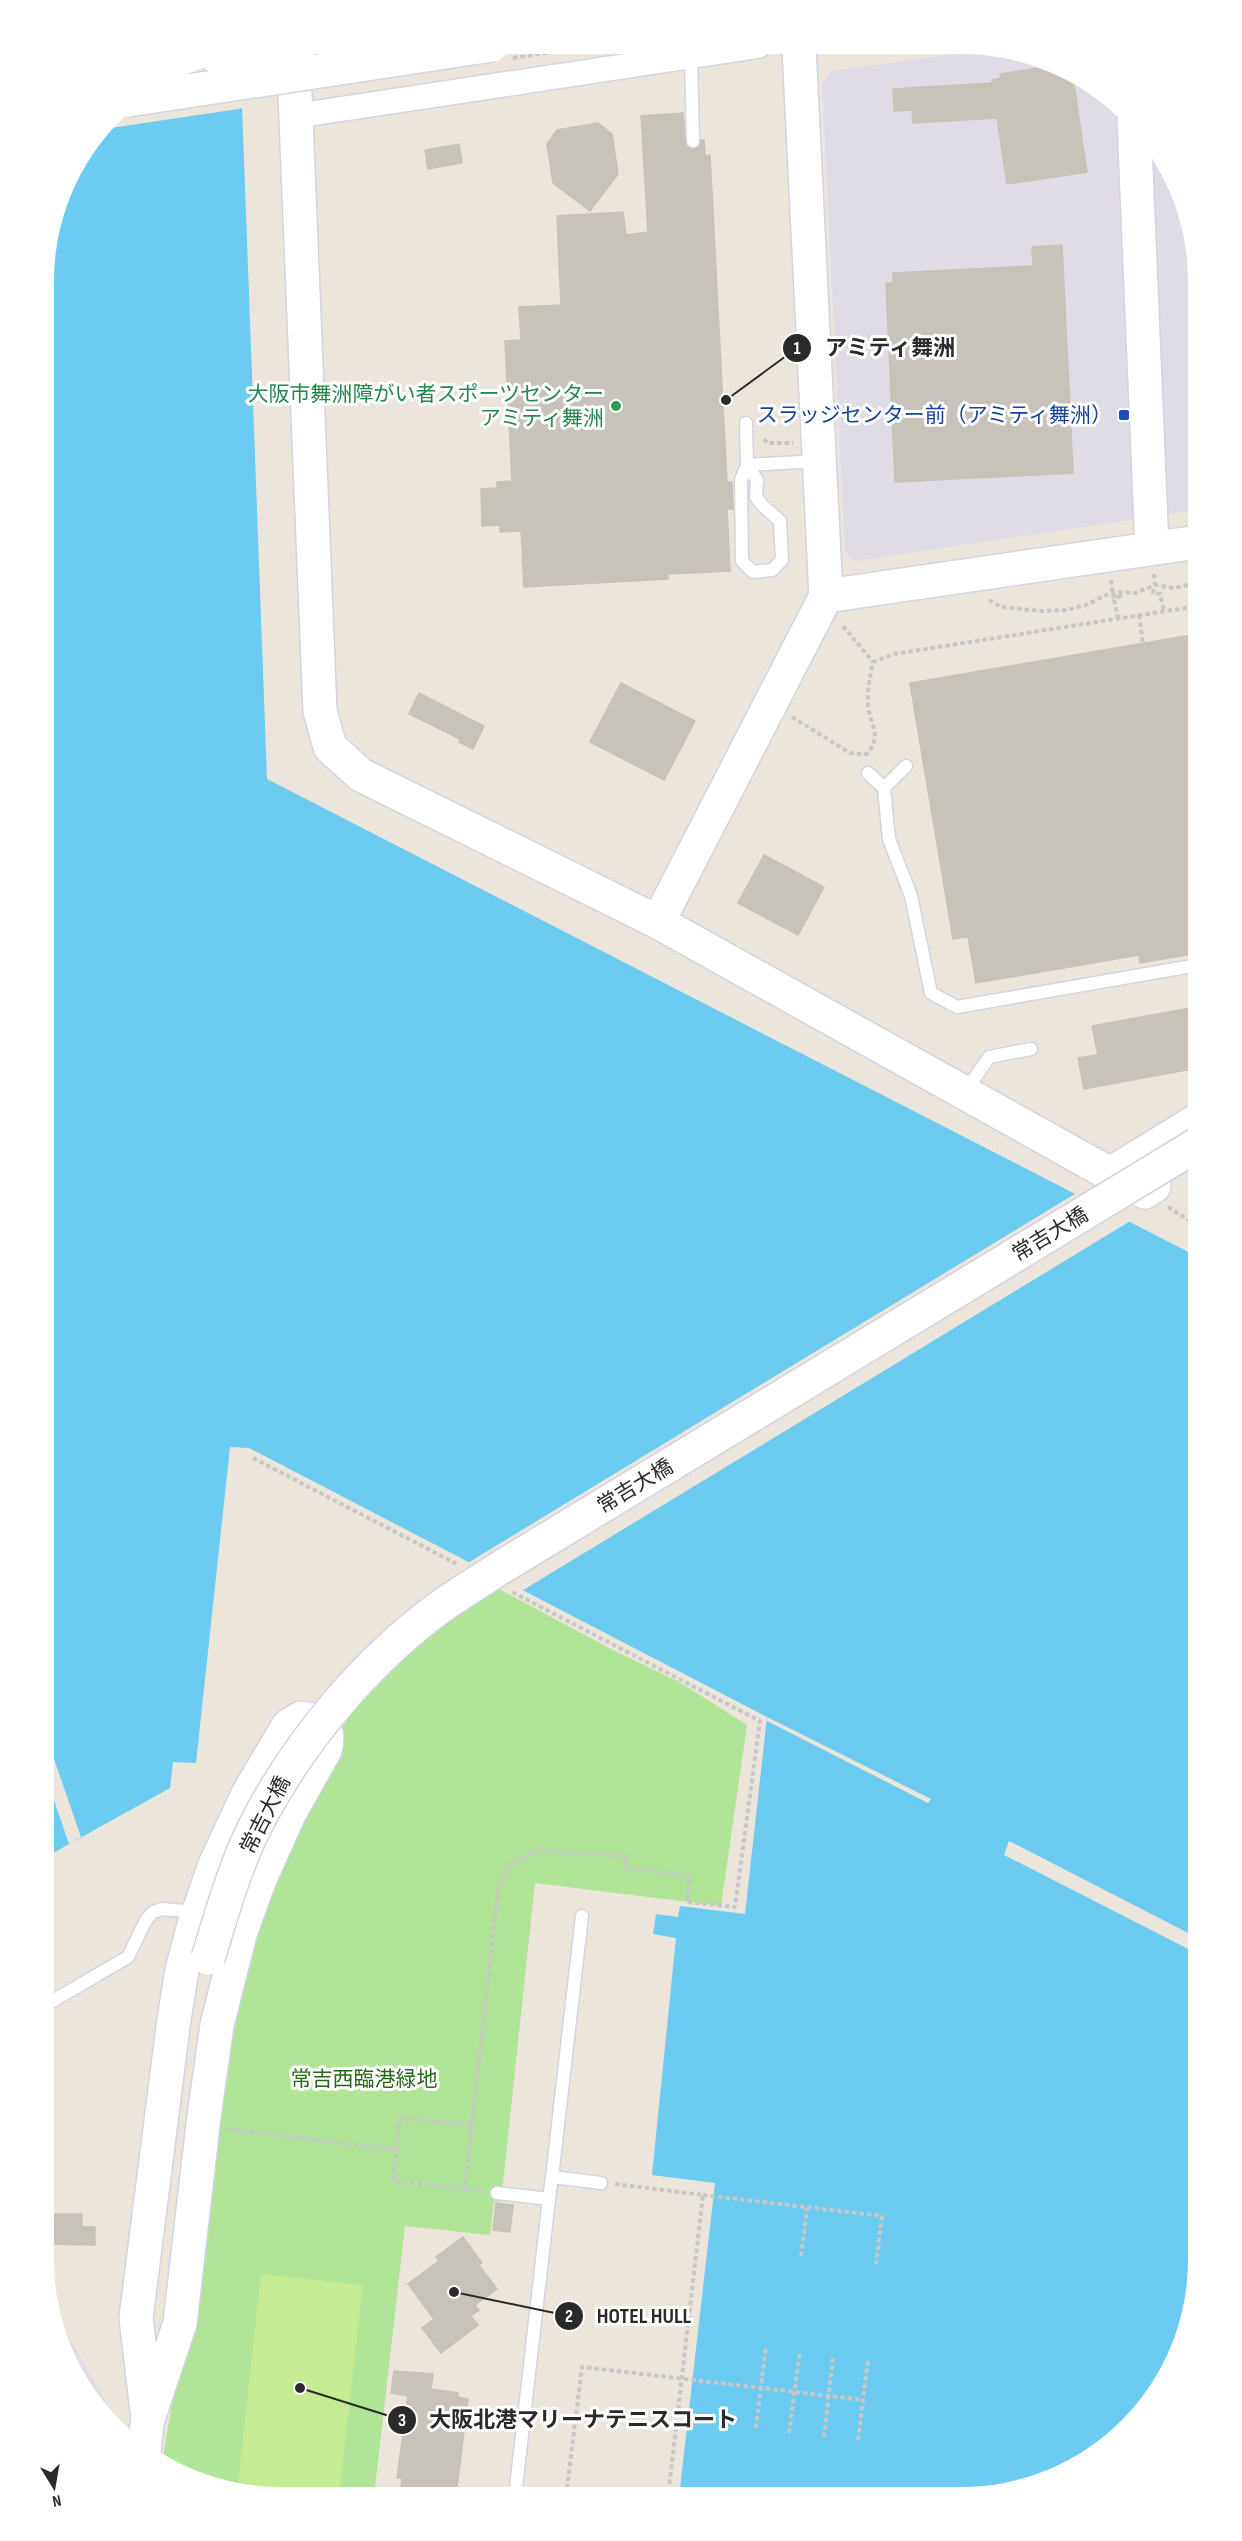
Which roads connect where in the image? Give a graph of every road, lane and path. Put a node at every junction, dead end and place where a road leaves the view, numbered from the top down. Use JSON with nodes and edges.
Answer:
{"nodes":[{"id":1,"x":293,"y":54,"type":"edge"},
{"id":2,"x":432,"y":54,"type":"edge"},
{"id":3,"x":704,"y":54,"type":"edge"},
{"id":4,"x":799,"y":54,"type":"edge"},
{"id":5,"x":691,"y":56,"type":"junction"},
{"id":6,"x":148,"y":97,"type":"edge"},
{"id":7,"x":295,"y":116,"type":"junction"},
{"id":8,"x":1135,"y":134,"type":"edge"},
{"id":9,"x":693,"y":141,"type":"dead end"},
{"id":10,"x":746,"y":423,"type":"dead end"},
{"id":11,"x":764,"y":439,"type":"dead end"},
{"id":12,"x":809,"y":452,"type":"junction"},
{"id":13,"x":747,"y":465,"type":"junction"},
{"id":14,"x":1188,"y":546,"type":"edge"},
{"id":15,"x":1153,"y":561,"type":"junction"},
{"id":16,"x":1111,"y":580,"type":"dead end"},
{"id":17,"x":1155,"y":585,"type":"junction"},
{"id":18,"x":1188,"y":585,"type":"edge"},
{"id":19,"x":1112,"y":591,"type":"junction"},
{"id":20,"x":826,"y":596,"type":"junction"},
{"id":21,"x":987,"y":598,"type":"dead end"},
{"id":22,"x":1188,"y":607,"type":"edge"},
{"id":23,"x":1164,"y":611,"type":"junction"},
{"id":24,"x":1138,"y":615,"type":"junction"},
{"id":25,"x":1118,"y":618,"type":"junction"},
{"id":26,"x":843,"y":626,"type":"dead end"},
{"id":27,"x":1143,"y":643,"type":"dead end"},
{"id":28,"x":873,"y":663,"type":"junction"},
{"id":29,"x":791,"y":717,"type":"dead end"},
{"id":30,"x":906,"y":766,"type":"dead end"},
{"id":31,"x":868,"y":773,"type":"dead end"},
{"id":32,"x":884,"y":788,"type":"junction"},
{"id":33,"x":658,"y":922,"type":"junction"},
{"id":34,"x":1188,"y":967,"type":"edge"},
{"id":35,"x":1031,"y":1049,"type":"dead end"},
{"id":36,"x":964,"y":1093,"type":"junction"},
{"id":37,"x":1188,"y":1126,"type":"edge"},
{"id":38,"x":1188,"y":1150,"type":"edge"},
{"id":39,"x":1188,"y":1167,"type":"edge"},
{"id":40,"x":1110,"y":1174,"type":"junction"},
{"id":41,"x":1144,"y":1192,"type":"junction"},
{"id":42,"x":1188,"y":1220,"type":"edge"},
{"id":43,"x":253,"y":1458,"type":"dead end"},
{"id":44,"x":464,"y":1567,"type":"dead end"},
{"id":45,"x":507,"y":1589,"type":"dead end"},
{"id":46,"x":198,"y":1912,"type":"junction"},
{"id":47,"x":582,"y":1916,"type":"dead end"},
{"id":48,"x":54,"y":2000,"type":"edge"},
{"id":49,"x":472,"y":2125,"type":"junction"},
{"id":50,"x":224,"y":2128,"type":"dead end"},
{"id":51,"x":397,"y":2150,"type":"junction"},
{"id":52,"x":552,"y":2177,"type":"junction"},
{"id":53,"x":600,"y":2182,"type":"joint"},
{"id":54,"x":497,"y":2193,"type":"dead end"},
{"id":55,"x":703,"y":2195,"type":"junction"},
{"id":56,"x":549,"y":2199,"type":"junction"},
{"id":57,"x":807,"y":2208,"type":"junction"},
{"id":58,"x":801,"y":2256,"type":"dead end"},
{"id":59,"x":876,"y":2264,"type":"dead end"},
{"id":60,"x":766,"y":2346,"type":"dead end"},
{"id":61,"x":800,"y":2351,"type":"dead end"},
{"id":62,"x":833,"y":2357,"type":"dead end"},
{"id":63,"x":868,"y":2360,"type":"dead end"},
{"id":64,"x":682,"y":2379,"type":"junction"},
{"id":65,"x":761,"y":2388,"type":"junction"},
{"id":66,"x":795,"y":2392,"type":"junction"},
{"id":67,"x":828,"y":2396,"type":"junction"},
{"id":68,"x":863,"y":2400,"type":"junction"},
{"id":69,"x":148,"y":2420,"type":"junction"},
{"id":70,"x":756,"y":2428,"type":"dead end"},
{"id":71,"x":789,"y":2433,"type":"dead end"},
{"id":72,"x":824,"y":2437,"type":"dead end"},
{"id":73,"x":858,"y":2440,"type":"dead end"},
{"id":74,"x":145,"y":2442,"type":"edge"},
{"id":75,"x":515,"y":2487,"type":"edge"},
{"id":76,"x":567,"y":2487,"type":"edge"},
{"id":77,"x":669,"y":2487,"type":"edge"}],
"edges":[{"from":1,"to":7,"type":"street"},
{"from":2,"to":6,"type":"street","bridge":true},
{"from":3,"to":5,"type":"street"},
{"from":4,"to":12,"type":"street"},
{"from":5,"to":7,"type":"street"},
{"from":5,"to":9,"type":"lane"},
{"from":7,"to":33,"type":"street"},
{"from":8,"to":15,"type":"street"},
{"from":10,"to":13,"type":"lane"},
{"from":11,"to":12,"type":"path"},
{"from":12,"to":13,"type":"lane"},
{"from":12,"to":20,"type":"street"},
{"from":13,"to":13,"type":"lane"},
{"from":14,"to":15,"type":"street"},
{"from":15,"to":17,"type":"path"},
{"from":15,"to":20,"type":"street"},
{"from":16,"to":19,"type":"path"},
{"from":17,"to":18,"type":"path"},
{"from":17,"to":19,"type":"path"},
{"from":17,"to":23,"type":"path"},
{"from":19,"to":21,"type":"path"},
{"from":19,"to":25,"type":"path"},
{"from":20,"to":33,"type":"street"},
{"from":22,"to":23,"type":"path"},
{"from":23,"to":24,"type":"path"},
{"from":24,"to":25,"type":"path"},
{"from":24,"to":27,"type":"path"},
{"from":25,"to":28,"type":"path"},
{"from":26,"to":28,"type":"path"},
{"from":28,"to":29,"type":"path"},
{"from":30,"to":32,"type":"lane"},
{"from":31,"to":32,"type":"lane"},
{"from":32,"to":34,"type":"lane"},
{"from":33,"to":36,"type":"street"},
{"from":35,"to":36,"type":"lane"},
{"from":36,"to":40,"type":"street"},
{"from":37,"to":40,"type":"street"},
{"from":38,"to":69,"type":"street","name":"常吉大橋","bridge":true},
{"from":39,"to":41,"type":"street"},
{"from":40,"to":41,"type":"street"},
{"from":41,"to":42,"type":"path"},
{"from":43,"to":44,"type":"path"},
{"from":45,"to":49,"type":"path"},
{"from":46,"to":48,"type":"lane"},
{"from":46,"to":69,"type":"street"},
{"from":46,"to":69,"type":"street"},
{"from":47,"to":52,"type":"lane"},
{"from":49,"to":51,"type":"path"},
{"from":49,"to":51,"type":"path"},
{"from":50,"to":51,"type":"path"},
{"from":52,"to":53,"type":"lane"},
{"from":52,"to":56,"type":"lane"},
{"from":53,"to":55,"type":"path"},
{"from":54,"to":56,"type":"lane"},
{"from":55,"to":57,"type":"path"},
{"from":55,"to":64,"type":"path"},
{"from":56,"to":75,"type":"lane"},
{"from":57,"to":58,"type":"path"},
{"from":57,"to":59,"type":"path"},
{"from":60,"to":65,"type":"path"},
{"from":61,"to":66,"type":"path"},
{"from":62,"to":67,"type":"path"},
{"from":63,"to":68,"type":"path"},
{"from":64,"to":65,"type":"path"},
{"from":64,"to":76,"type":"path"},
{"from":64,"to":77,"type":"path"},
{"from":65,"to":66,"type":"path"},
{"from":65,"to":70,"type":"path"},
{"from":66,"to":67,"type":"path"},
{"from":66,"to":71,"type":"path"},
{"from":67,"to":68,"type":"path"},
{"from":67,"to":72,"type":"path"},
{"from":68,"to":73,"type":"path"},
{"from":69,"to":74,"type":"street"}]}
